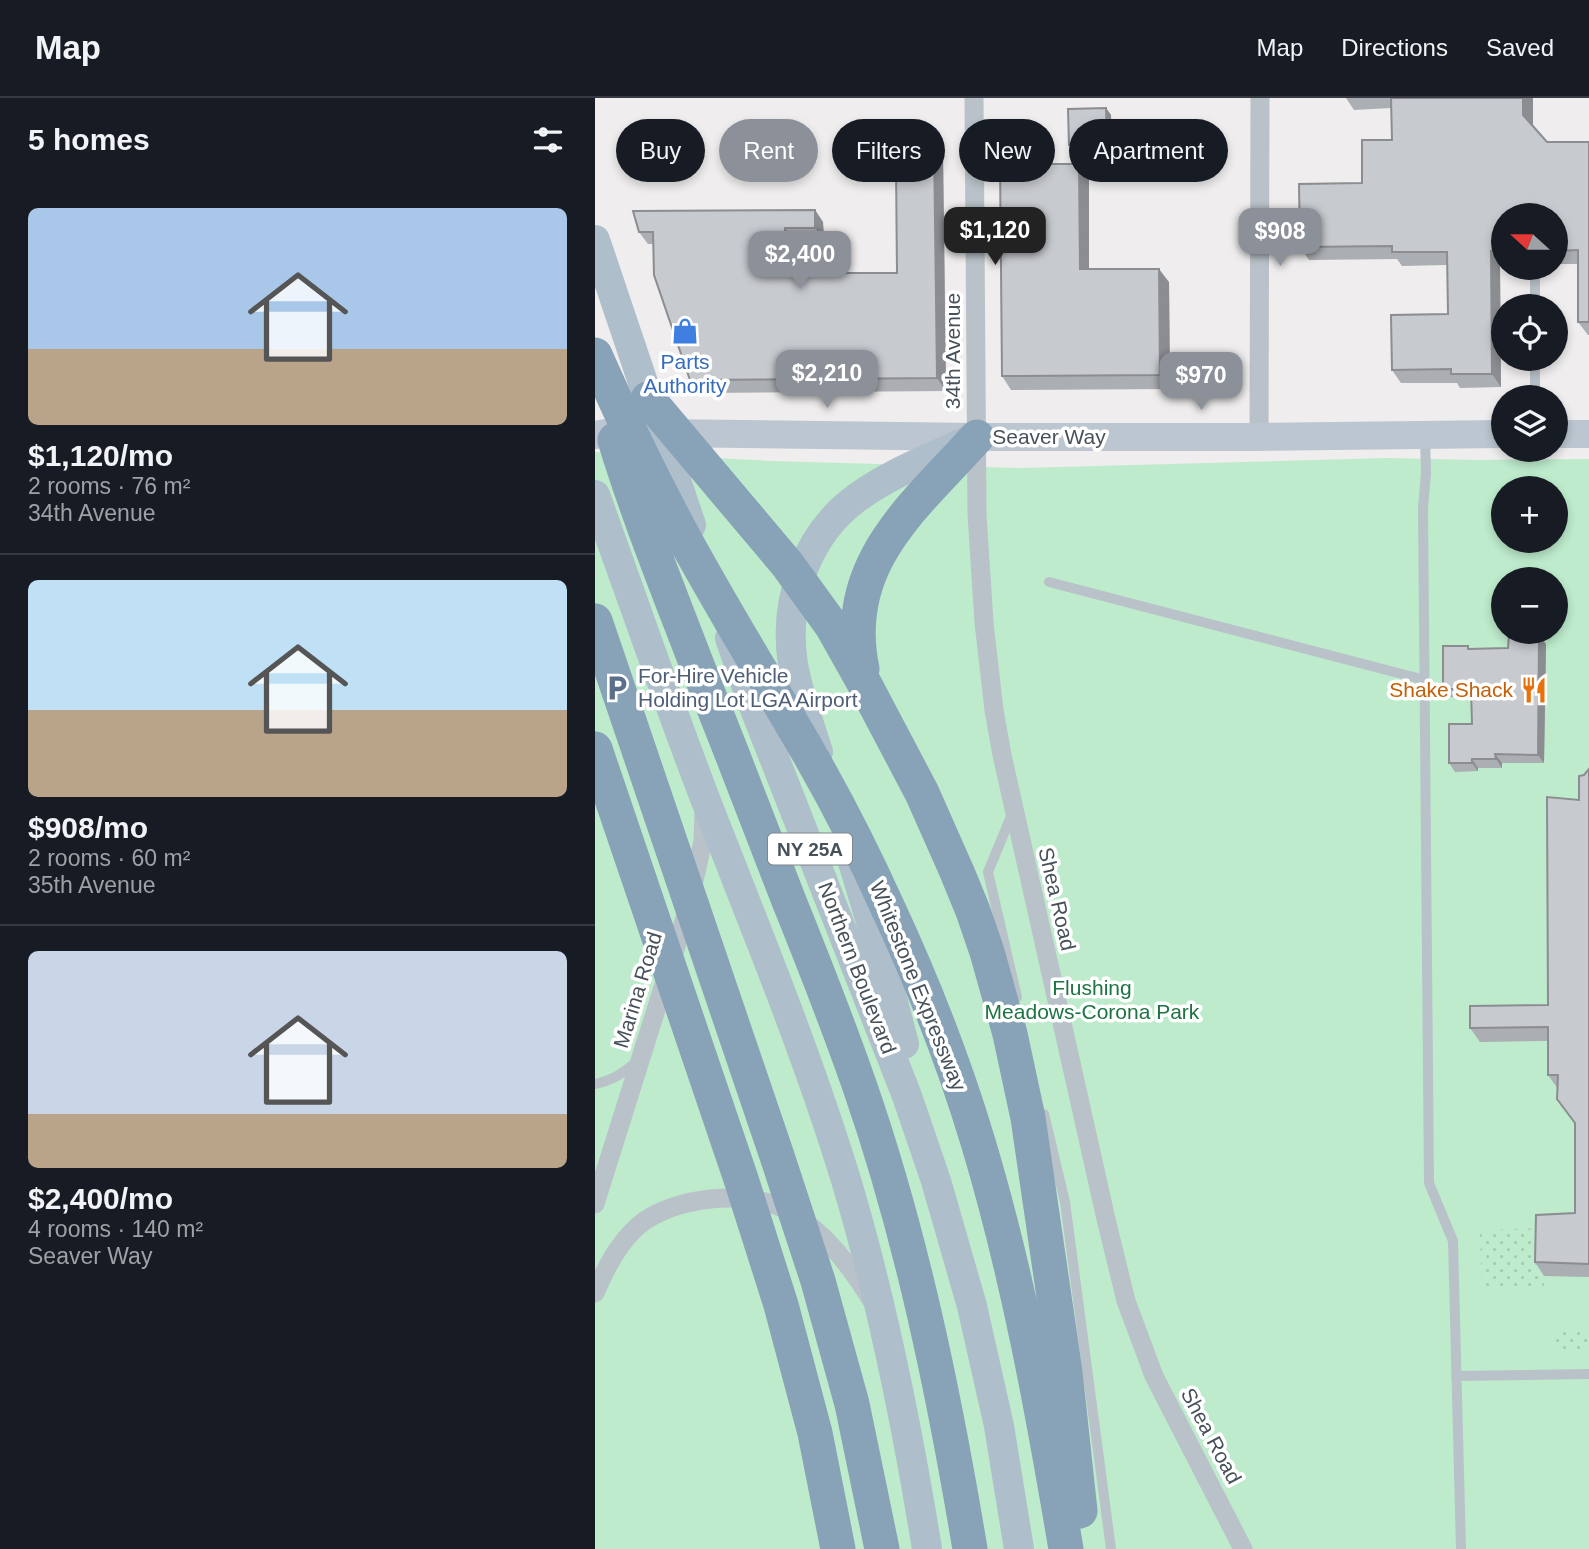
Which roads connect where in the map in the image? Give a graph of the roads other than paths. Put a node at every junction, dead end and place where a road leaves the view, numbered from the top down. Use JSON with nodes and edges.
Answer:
{"nodes":[{"id":1,"x":974,"y":98,"type":"edge"},
{"id":2,"x":1260,"y":98,"type":"edge"},
{"id":3,"x":595,"y":240,"type":"edge"},
{"id":4,"x":595,"y":355,"type":"edge"},
{"id":5,"x":595,"y":376,"type":"edge"},
{"id":6,"x":647,"y":399,"type":"joint"},
{"id":7,"x":667,"y":433,"type":"junction"},
{"id":8,"x":1491,"y":434,"type":"edge"},
{"id":9,"x":1568,"y":434,"type":"edge"},
{"id":10,"x":1589,"y":434,"type":"edge"},
{"id":11,"x":595,"y":435,"type":"edge"},
{"id":12,"x":1425,"y":435,"type":"junction"},
{"id":13,"x":977,"y":436,"type":"junction"},
{"id":14,"x":1259,"y":437,"type":"junction"},
{"id":15,"x":595,"y":495,"type":"edge"},
{"id":16,"x":799,"y":579,"type":"junction"},
{"id":17,"x":1049,"y":582,"type":"dead end"},
{"id":18,"x":595,"y":621,"type":"edge"},
{"id":19,"x":1425,"y":680,"type":"junction"},
{"id":20,"x":865,"y":683,"type":"junction"},
{"id":21,"x":595,"y":749,"type":"edge"},
{"id":22,"x":701,"y":786,"type":"junction"},
{"id":23,"x":1013,"y":810,"type":"junction"},
{"id":24,"x":1019,"y":1004,"type":"dead end"},
{"id":25,"x":640,"y":1058,"type":"junction"},
{"id":26,"x":595,"y":1084,"type":"edge"},
{"id":27,"x":1043,"y":1110,"type":"dead end"},
{"id":28,"x":595,"y":1204,"type":"edge"},
{"id":29,"x":961,"y":1264,"type":"junction"},
{"id":30,"x":595,"y":1293,"type":"edge"},
{"id":31,"x":883,"y":1322,"type":"junction"},
{"id":32,"x":1589,"y":1374,"type":"edge"},
{"id":33,"x":1456,"y":1376,"type":"junction"},
{"id":34,"x":969,"y":1538,"type":"edge"},
{"id":35,"x":838,"y":1549,"type":"edge"},
{"id":36,"x":882,"y":1549,"type":"edge"},
{"id":37,"x":927,"y":1549,"type":"edge"},
{"id":38,"x":1019,"y":1549,"type":"edge"},
{"id":39,"x":1066,"y":1549,"type":"edge"},
{"id":40,"x":1083,"y":1549,"type":"edge"},
{"id":41,"x":1111,"y":1549,"type":"edge"},
{"id":42,"x":1243,"y":1549,"type":"edge"},
{"id":43,"x":1461,"y":1549,"type":"edge"}],
"edges":[{"from":1,"to":13,"type":"street","name":"34th Avenue"},
{"from":2,"to":14,"type":"street"},
{"from":3,"to":6,"type":"main road"},
{"from":4,"to":39,"type":"highway","name":"Whitestone Expressway"},
{"from":5,"to":34,"type":"highway"},
{"from":6,"to":7,"type":"highway"},
{"from":7,"to":11,"type":"main road","name":"Seaver Way"},
{"from":7,"to":13,"type":"main road","name":"Seaver Way"},
{"from":7,"to":16,"type":"highway"},
{"from":7,"to":29,"type":"main road","name":"Northern Boulevard","number":"NY 25A"},
{"from":8,"to":12,"type":"main road","name":"Seaver Way"},
{"from":9,"to":10,"type":"main road"},
{"from":12,"to":14,"type":"main road","name":"Seaver Way"},
{"from":12,"to":19,"type":"lane"},
{"from":13,"to":14,"type":"main road","name":"Seaver Way"},
{"from":13,"to":16,"type":"main road"},
{"from":13,"to":20,"type":"highway"},
{"from":13,"to":23,"type":"street","name":"Shea Road"},
{"from":15,"to":22,"type":"main road"},
{"from":16,"to":20,"type":"highway"},
{"from":16,"to":29,"type":"main road"},
{"from":17,"to":19,"type":"lane"},
{"from":18,"to":36,"type":"highway"},
{"from":19,"to":33,"type":"lane"},
{"from":20,"to":40,"type":"highway"},
{"from":21,"to":35,"type":"highway"},
{"from":22,"to":25,"type":"street","name":"Marina Road"},
{"from":22,"to":31,"type":"main road"},
{"from":23,"to":24,"type":"lane"},
{"from":23,"to":42,"type":"street","name":"Shea Road"},
{"from":25,"to":26,"type":"lane"},
{"from":25,"to":28,"type":"street","name":"Marina Road"},
{"from":27,"to":41,"type":"lane"},
{"from":29,"to":38,"type":"main road","name":"Northern Boulevard","number":"NY 25A"},
{"from":30,"to":31,"type":"street"},
{"from":31,"to":37,"type":"main road"},
{"from":32,"to":33,"type":"lane"},
{"from":33,"to":43,"type":"lane"}]}
